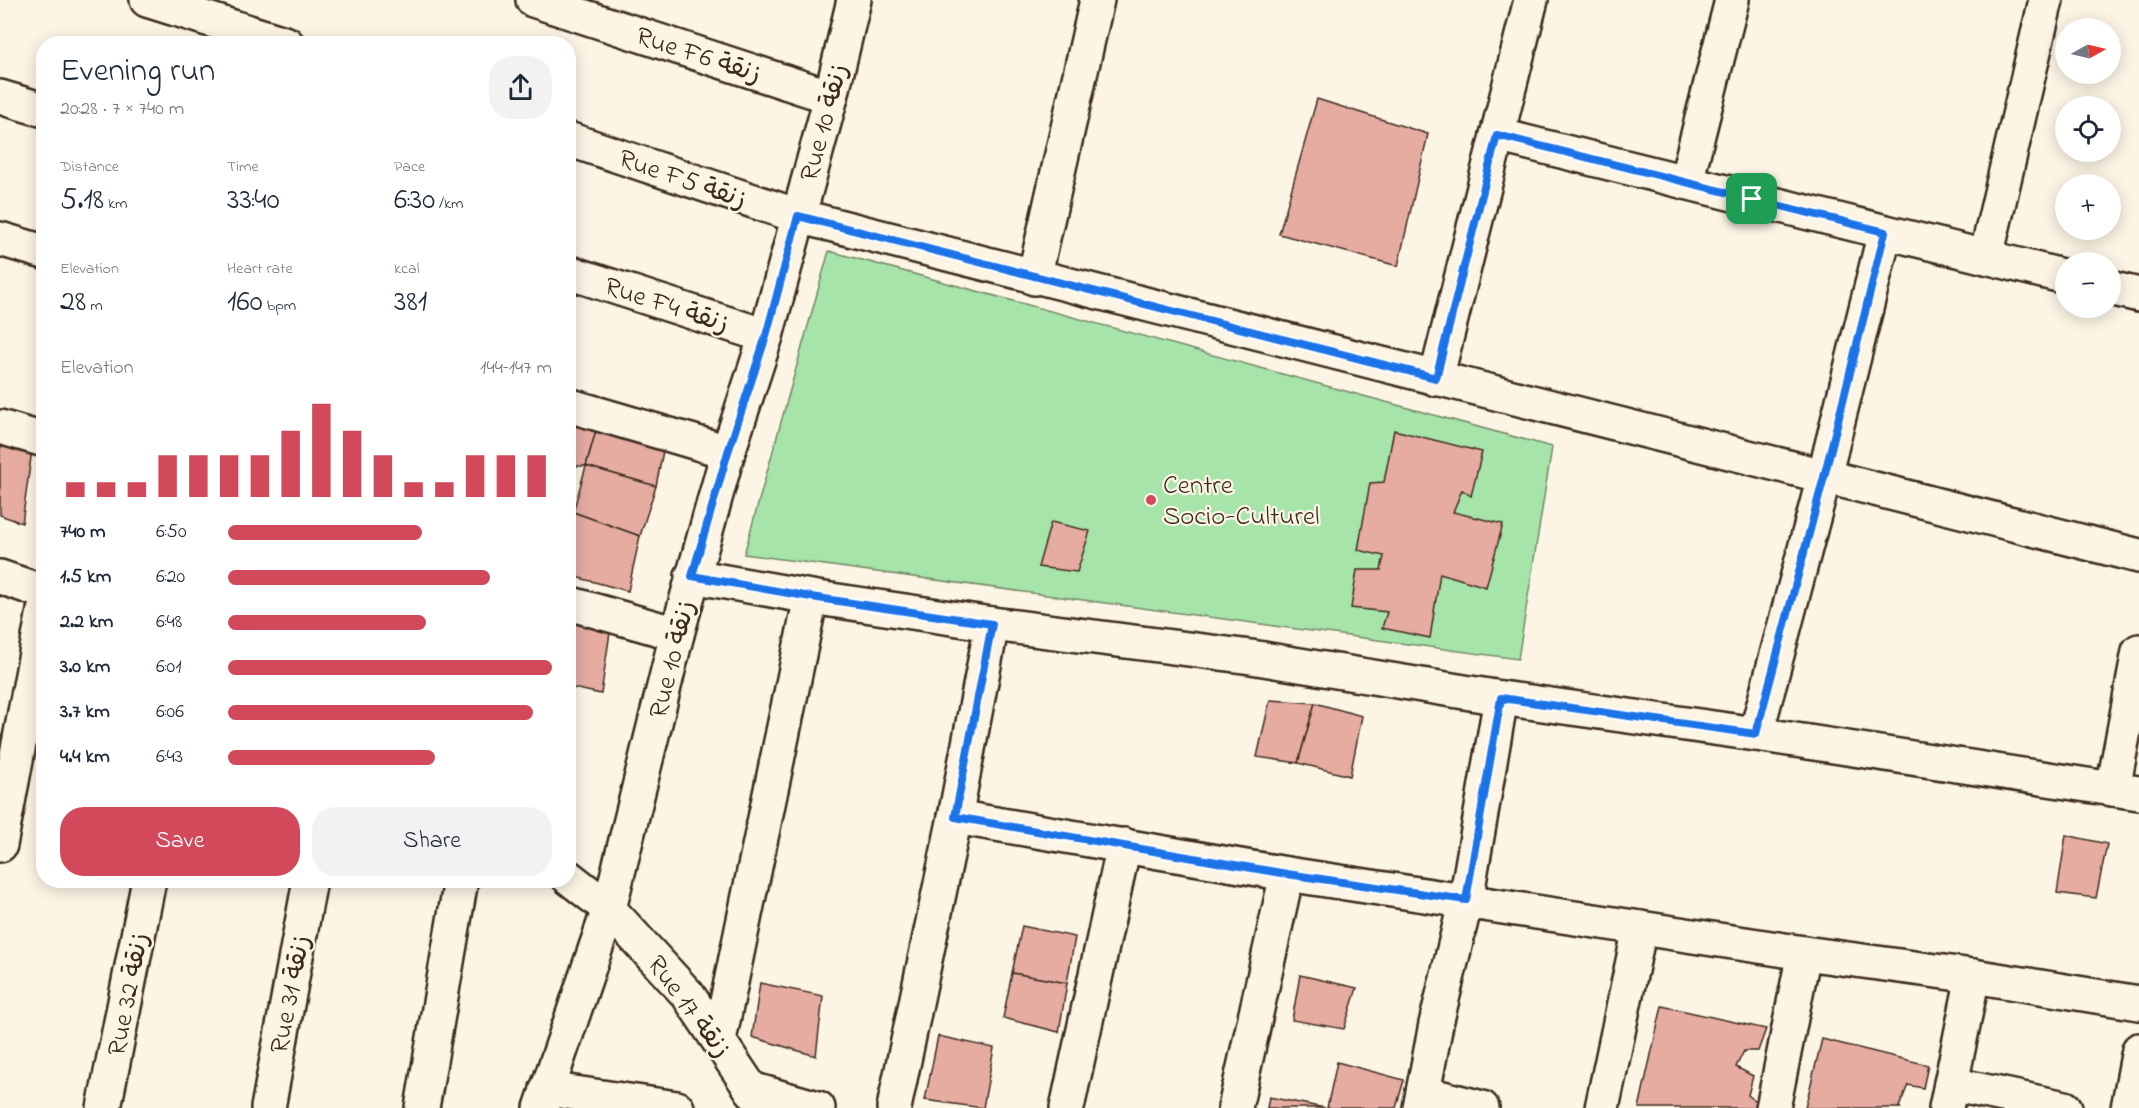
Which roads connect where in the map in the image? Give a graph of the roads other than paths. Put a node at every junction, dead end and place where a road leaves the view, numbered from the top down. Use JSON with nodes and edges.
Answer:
{"nodes":[{"id":1,"x":147,"y":0,"type":"edge"},
{"id":2,"x":533,"y":0,"type":"edge"},
{"id":3,"x":854,"y":0,"type":"edge"},
{"id":4,"x":1097,"y":0,"type":"edge"},
{"id":5,"x":1531,"y":0,"type":"edge"},
{"id":6,"x":1732,"y":0,"type":"edge"},
{"id":7,"x":2046,"y":0,"type":"edge"},
{"id":8,"x":234,"y":23,"type":"edge"},
{"id":9,"x":267,"y":36,"type":"edge"},
{"id":10,"x":0,"y":97,"type":"edge"},
{"id":11,"x":831,"y":97,"type":"junction"},
{"id":12,"x":36,"y":108,"type":"edge"},
{"id":13,"x":1497,"y":135,"type":"junction"},
{"id":14,"x":576,"y":142,"type":"edge"},
{"id":15,"x":1686,"y":182,"type":"junction"},
{"id":16,"x":798,"y":216,"type":"junction"},
{"id":17,"x":1885,"y":232,"type":"junction"},
{"id":18,"x":0,"y":239,"type":"edge"},
{"id":19,"x":36,"y":250,"type":"edge"},
{"id":20,"x":1986,"y":257,"type":"junction"},
{"id":21,"x":2055,"y":274,"type":"edge"},
{"id":22,"x":576,"y":275,"type":"edge"},
{"id":23,"x":1034,"y":278,"type":"junction"},
{"id":24,"x":2121,"y":291,"type":"edge"},
{"id":25,"x":2139,"y":296,"type":"edge"},
{"id":26,"x":766,"y":336,"type":"junction"},
{"id":27,"x":1436,"y":378,"type":"junction"},
{"id":28,"x":576,"y":407,"type":"edge"},
{"id":29,"x":0,"y":427,"type":"edge"},
{"id":30,"x":36,"y":438,"type":"edge"},
{"id":31,"x":728,"y":452,"type":"junction"},
{"id":32,"x":1824,"y":477,"type":"junction"},
{"id":33,"x":2139,"y":556,"type":"edge"},
{"id":34,"x":692,"y":576,"type":"junction"},
{"id":35,"x":0,"y":577,"type":"edge"},
{"id":36,"x":36,"y":589,"type":"edge"},
{"id":37,"x":811,"y":597,"type":"junction"},
{"id":38,"x":576,"y":605,"type":"edge"},
{"id":39,"x":992,"y":624,"type":"junction"},
{"id":40,"x":677,"y":634,"type":"junction"},
{"id":41,"x":2139,"y":651,"type":"edge"},
{"id":42,"x":36,"y":654,"type":"edge"},
{"id":43,"x":1501,"y":698,"type":"junction"},
{"id":44,"x":1756,"y":734,"type":"junction"},
{"id":45,"x":2126,"y":791,"type":"edge"},
{"id":46,"x":955,"y":817,"type":"junction"},
{"id":47,"x":0,"y":845,"type":"edge"},
{"id":48,"x":1124,"y":845,"type":"junction"},
{"id":49,"x":1287,"y":874,"type":"junction"},
{"id":50,"x":576,"y":883,"type":"edge"},
{"id":51,"x":147,"y":888,"type":"edge"},
{"id":52,"x":309,"y":888,"type":"edge"},
{"id":53,"x":460,"y":888,"type":"edge"},
{"id":54,"x":1466,"y":900,"type":"junction"},
{"id":55,"x":609,"y":909,"type":"junction"},
{"id":56,"x":1640,"y":928,"type":"junction"},
{"id":57,"x":1804,"y":953,"type":"junction"},
{"id":58,"x":1973,"y":976,"type":"junction"},
{"id":59,"x":2139,"y":1003,"type":"edge"},
{"id":60,"x":719,"y":1040,"type":"junction"},
{"id":61,"x":2139,"y":1050,"type":"edge"},
{"id":62,"x":1949,"y":1096,"type":"edge"},
{"id":63,"x":544,"y":1099,"type":"edge"},
{"id":64,"x":758,"y":1099,"type":"edge"},
{"id":65,"x":1421,"y":1101,"type":"edge"},
{"id":66,"x":104,"y":1108,"type":"edge"},
{"id":67,"x":268,"y":1108,"type":"edge"},
{"id":68,"x":422,"y":1108,"type":"edge"},
{"id":69,"x":677,"y":1108,"type":"edge"},
{"id":70,"x":818,"y":1108,"type":"edge"},
{"id":71,"x":894,"y":1108,"type":"edge"},
{"id":72,"x":1067,"y":1108,"type":"edge"},
{"id":73,"x":1235,"y":1108,"type":"edge"},
{"id":74,"x":1482,"y":1108,"type":"edge"},
{"id":75,"x":1602,"y":1108,"type":"edge"},
{"id":76,"x":1773,"y":1108,"type":"edge"},
{"id":77,"x":2066,"y":1108,"type":"edge"},
{"id":78,"x":2128,"y":1108,"type":"edge"}],
"edges":[{"from":1,"to":8,"type":"street"},
{"from":2,"to":11,"type":"street","name":"Rue F6 زنقة"},
{"from":3,"to":11,"type":"street","name":"Rue 10 زنقة"},
{"from":4,"to":23,"type":"street"},
{"from":5,"to":13,"type":"street"},
{"from":6,"to":15,"type":"street"},
{"from":7,"to":20,"type":"street"},
{"from":8,"to":9,"type":"street"},
{"from":10,"to":12,"type":"street"},
{"from":11,"to":16,"type":"street","name":"Rue 10 زنقة"},
{"from":13,"to":15,"type":"street"},
{"from":13,"to":27,"type":"street"},
{"from":14,"to":16,"type":"street","name":"Rue F5 زنقة"},
{"from":15,"to":17,"type":"street"},
{"from":16,"to":23,"type":"street","name":"Rue F5 زنقة"},
{"from":16,"to":26,"type":"street","name":"Rue 10 زنقة"},
{"from":17,"to":20,"type":"street"},
{"from":17,"to":32,"type":"street"},
{"from":18,"to":19,"type":"street"},
{"from":20,"to":21,"type":"street"},
{"from":22,"to":26,"type":"street","name":"Rue F4 زنقة"},
{"from":23,"to":27,"type":"street","name":"Rue F5 زنقة"},
{"from":24,"to":25,"type":"street"},
{"from":26,"to":31,"type":"street","name":"Rue 10 زنقة"},
{"from":27,"to":32,"type":"street","name":"Rue F5 زنقة"},
{"from":28,"to":31,"type":"street"},
{"from":29,"to":30,"type":"street"},
{"from":31,"to":34,"type":"street","name":"Rue 10 زنقة"},
{"from":32,"to":33,"type":"street","name":"Rue F5 زنقة"},
{"from":32,"to":44,"type":"street"},
{"from":34,"to":37,"type":"street"},
{"from":34,"to":40,"type":"street","name":"Rue 10 زنقة"},
{"from":35,"to":36,"type":"street"},
{"from":37,"to":39,"type":"street"},
{"from":37,"to":60,"type":"street"},
{"from":38,"to":40,"type":"street"},
{"from":39,"to":43,"type":"street"},
{"from":39,"to":46,"type":"street"},
{"from":40,"to":55,"type":"street","name":"Rue 10 زنقة"},
{"from":41,"to":45,"type":"street"},
{"from":42,"to":47,"type":"street"},
{"from":43,"to":44,"type":"street"},
{"from":43,"to":54,"type":"street"},
{"from":44,"to":45,"type":"street"},
{"from":46,"to":48,"type":"street"},
{"from":46,"to":71,"type":"street"},
{"from":48,"to":49,"type":"street"},
{"from":48,"to":72,"type":"street"},
{"from":49,"to":54,"type":"street"},
{"from":49,"to":73,"type":"street"},
{"from":50,"to":55,"type":"street","name":"Rue 17 زنقة"},
{"from":51,"to":66,"type":"street","name":"Rue 32 زنقة"},
{"from":52,"to":67,"type":"street","name":"Rue 31 زنقة"},
{"from":53,"to":68,"type":"street"},
{"from":54,"to":56,"type":"street"},
{"from":54,"to":65,"type":"street"},
{"from":55,"to":60,"type":"street","name":"Rue 17 زنقة"},
{"from":55,"to":63,"type":"street","name":"Rue 10 زنقة"},
{"from":56,"to":57,"type":"street"},
{"from":56,"to":75,"type":"street"},
{"from":57,"to":58,"type":"street"},
{"from":57,"to":76,"type":"street"},
{"from":58,"to":59,"type":"street"},
{"from":58,"to":62,"type":"street"},
{"from":60,"to":64,"type":"street","name":"Rue 17 زنقة"},
{"from":61,"to":78,"type":"street"},
{"from":62,"to":77,"type":"street"},
{"from":63,"to":69,"type":"street"},
{"from":64,"to":70,"type":"street"},
{"from":65,"to":74,"type":"street"}]}
